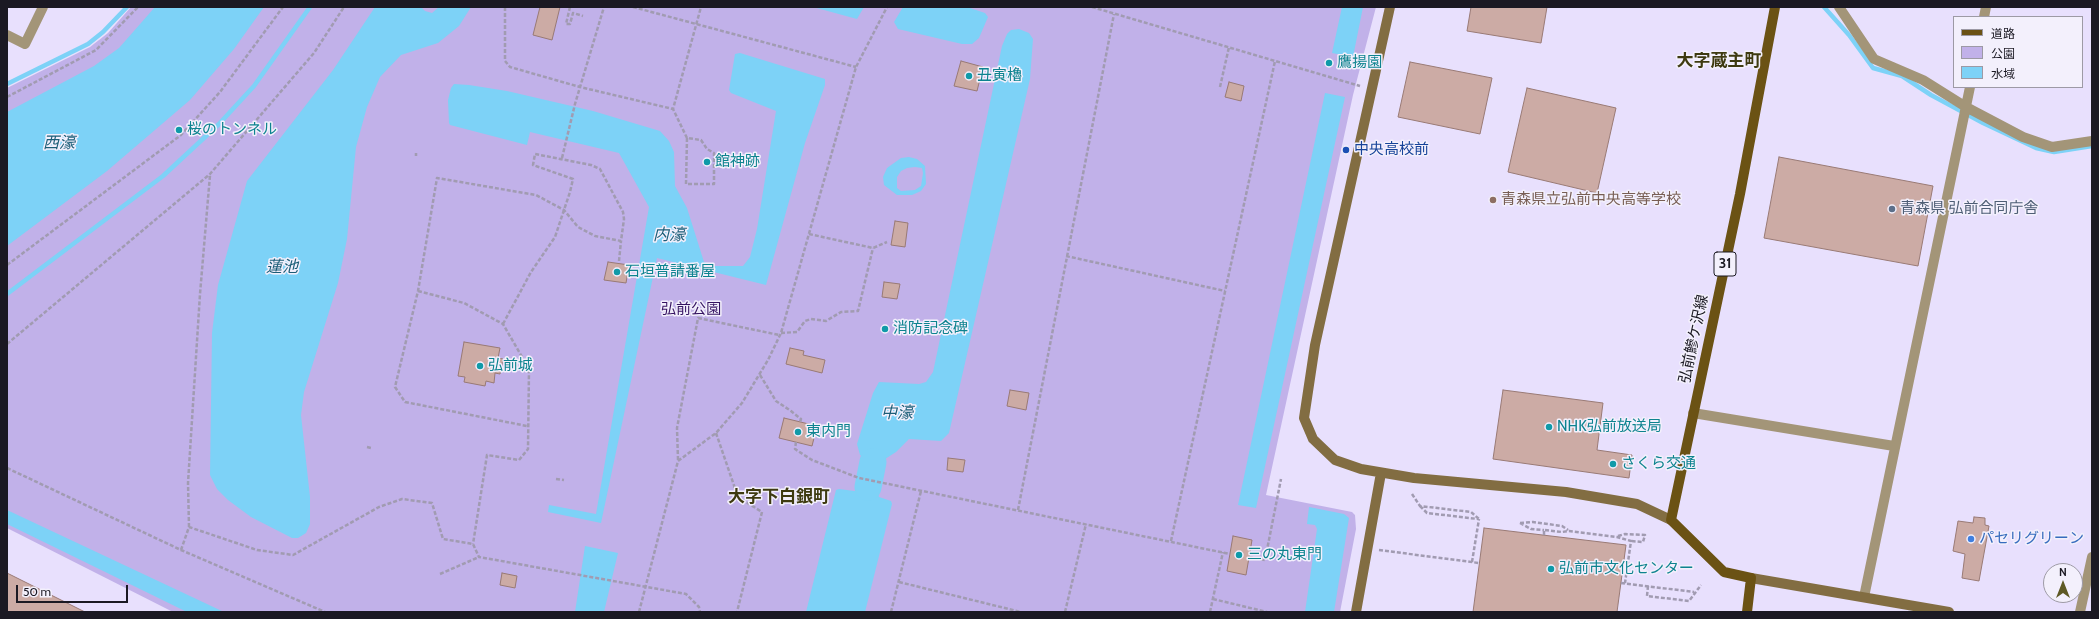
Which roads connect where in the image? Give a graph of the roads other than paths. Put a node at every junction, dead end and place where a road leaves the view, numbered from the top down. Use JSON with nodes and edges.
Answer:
{"nodes":[{"id":1,"x":43,"y":7,"type":"edge"},
{"id":2,"x":1390,"y":7,"type":"edge"},
{"id":3,"x":1775,"y":7,"type":"edge"},
{"id":4,"x":1839,"y":7,"type":"edge"},
{"id":5,"x":7,"y":35,"type":"edge"},
{"id":6,"x":1970,"y":88,"type":"edge"},
{"id":7,"x":1966,"y":109,"type":"junction"},
{"id":8,"x":2092,"y":141,"type":"edge"},
{"id":9,"x":1693,"y":413,"type":"junction"},
{"id":10,"x":1894,"y":446,"type":"junction"},
{"id":11,"x":1381,"y":473,"type":"junction"},
{"id":12,"x":1671,"y":520,"type":"junction"},
{"id":13,"x":2092,"y":557,"type":"edge"},
{"id":14,"x":1751,"y":578,"type":"junction"},
{"id":15,"x":1864,"y":597,"type":"junction"},
{"id":16,"x":1356,"y":612,"type":"edge"},
{"id":17,"x":1748,"y":612,"type":"edge"},
{"id":18,"x":1949,"y":612,"type":"edge"},
{"id":19,"x":2080,"y":612,"type":"edge"}],
"edges":[{"from":1,"to":5,"type":"street"},
{"from":2,"to":11,"type":"street"},
{"from":3,"to":9,"type":"main road","name":"弘前鰺ケ沢線","number":"31"},
{"from":4,"to":7,"type":"street"},
{"from":6,"to":7,"type":"street"},
{"from":7,"to":8,"type":"street"},
{"from":7,"to":10,"type":"street"},
{"from":9,"to":10,"type":"street"},
{"from":9,"to":12,"type":"main road","name":"弘前鰺ケ沢線","number":"31"},
{"from":10,"to":15,"type":"street"},
{"from":11,"to":12,"type":"street"},
{"from":11,"to":16,"type":"street"},
{"from":12,"to":14,"type":"main road"},
{"from":13,"to":19,"type":"street"},
{"from":14,"to":15,"type":"street"},
{"from":14,"to":17,"type":"main road"},
{"from":15,"to":18,"type":"street"}]}
